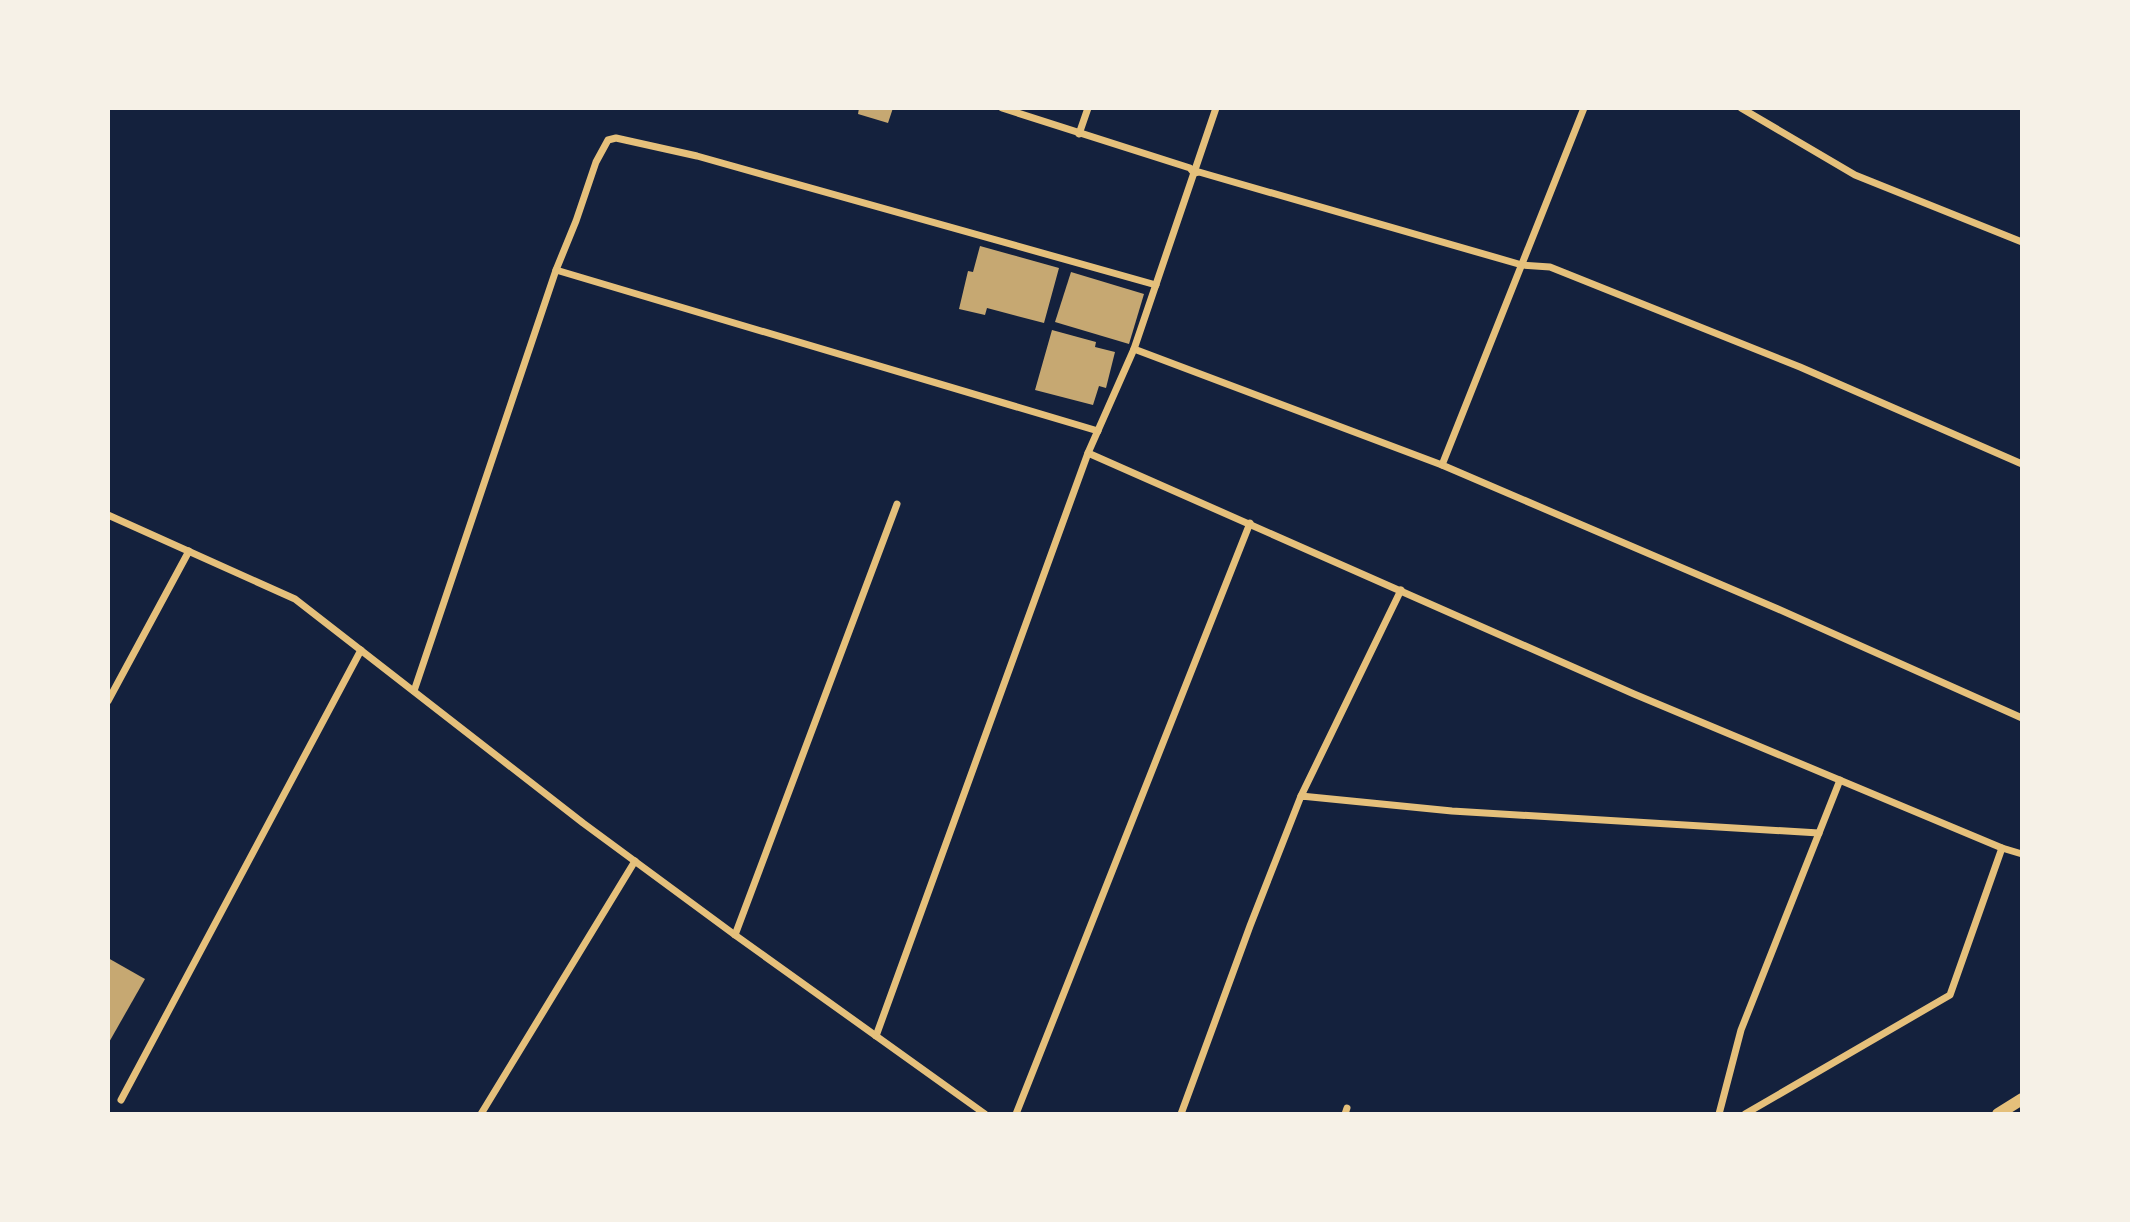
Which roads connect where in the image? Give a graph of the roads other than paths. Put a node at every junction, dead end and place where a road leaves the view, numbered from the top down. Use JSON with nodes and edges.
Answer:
{"nodes":[{"id":1,"x":1002,"y":108,"type":"edge"},
{"id":2,"x":1088,"y":108,"type":"edge"},
{"id":3,"x":1216,"y":108,"type":"edge"},
{"id":4,"x":1584,"y":108,"type":"edge"},
{"id":5,"x":1741,"y":108,"type":"edge"},
{"id":6,"x":1079,"y":134,"type":"junction"},
{"id":7,"x":1195,"y":173,"type":"junction"},
{"id":8,"x":2021,"y":242,"type":"edge"},
{"id":9,"x":1522,"y":265,"type":"junction"},
{"id":10,"x":556,"y":270,"type":"junction"},
{"id":11,"x":1156,"y":285,"type":"junction"},
{"id":12,"x":1135,"y":349,"type":"junction"},
{"id":13,"x":1098,"y":430,"type":"junction"},
{"id":14,"x":1088,"y":453,"type":"junction"},
{"id":15,"x":2021,"y":464,"type":"edge"},
{"id":16,"x":1442,"y":465,"type":"junction"},
{"id":17,"x":897,"y":504,"type":"dead end"},
{"id":18,"x":108,"y":516,"type":"edge"},
{"id":19,"x":1250,"y":523,"type":"junction"},
{"id":20,"x":189,"y":551,"type":"junction"},
{"id":21,"x":1401,"y":590,"type":"junction"},
{"id":22,"x":361,"y":650,"type":"junction"},
{"id":23,"x":414,"y":691,"type":"junction"},
{"id":24,"x":108,"y":701,"type":"edge"},
{"id":25,"x":2021,"y":718,"type":"edge"},
{"id":26,"x":1840,"y":780,"type":"junction"},
{"id":27,"x":1301,"y":796,"type":"junction"},
{"id":28,"x":1819,"y":833,"type":"junction"},
{"id":29,"x":2002,"y":848,"type":"junction"},
{"id":30,"x":2021,"y":854,"type":"edge"},
{"id":31,"x":635,"y":861,"type":"junction"},
{"id":32,"x":735,"y":935,"type":"junction"},
{"id":33,"x":876,"y":1036,"type":"junction"},
{"id":34,"x":2021,"y":1099,"type":"edge"},
{"id":35,"x":121,"y":1100,"type":"dead end"},
{"id":36,"x":481,"y":1114,"type":"edge"},
{"id":37,"x":985,"y":1114,"type":"edge"},
{"id":38,"x":1016,"y":1114,"type":"edge"},
{"id":39,"x":1181,"y":1114,"type":"edge"},
{"id":40,"x":1719,"y":1114,"type":"edge"},
{"id":41,"x":1745,"y":1114,"type":"edge"},
{"id":42,"x":1998,"y":1114,"type":"edge"}],
"edges":[{"from":1,"to":6,"type":"street"},
{"from":2,"to":6,"type":"street"},
{"from":3,"to":7,"type":"street"},
{"from":4,"to":9,"type":"street"},
{"from":5,"to":8,"type":"street"},
{"from":6,"to":7,"type":"street"},
{"from":7,"to":9,"type":"street"},
{"from":7,"to":11,"type":"street"},
{"from":9,"to":15,"type":"street"},
{"from":9,"to":16,"type":"street"},
{"from":10,"to":11,"type":"street"},
{"from":10,"to":13,"type":"street"},
{"from":10,"to":23,"type":"street"},
{"from":11,"to":12,"type":"street"},
{"from":12,"to":13,"type":"street"},
{"from":12,"to":16,"type":"street"},
{"from":13,"to":14,"type":"street"},
{"from":14,"to":19,"type":"street"},
{"from":14,"to":33,"type":"street"},
{"from":16,"to":25,"type":"street"},
{"from":17,"to":32,"type":"street"},
{"from":18,"to":20,"type":"street"},
{"from":19,"to":21,"type":"street"},
{"from":19,"to":38,"type":"street"},
{"from":20,"to":22,"type":"street"},
{"from":20,"to":24,"type":"street"},
{"from":21,"to":26,"type":"street"},
{"from":21,"to":27,"type":"street"},
{"from":22,"to":23,"type":"street"},
{"from":22,"to":35,"type":"street"},
{"from":23,"to":31,"type":"street"},
{"from":26,"to":28,"type":"street"},
{"from":26,"to":29,"type":"street"},
{"from":27,"to":28,"type":"street"},
{"from":27,"to":39,"type":"street"},
{"from":28,"to":40,"type":"street"},
{"from":29,"to":30,"type":"street"},
{"from":29,"to":41,"type":"street"},
{"from":31,"to":32,"type":"street"},
{"from":31,"to":36,"type":"street"},
{"from":32,"to":33,"type":"street"},
{"from":33,"to":37,"type":"street"},
{"from":34,"to":42,"type":"street"}]}
